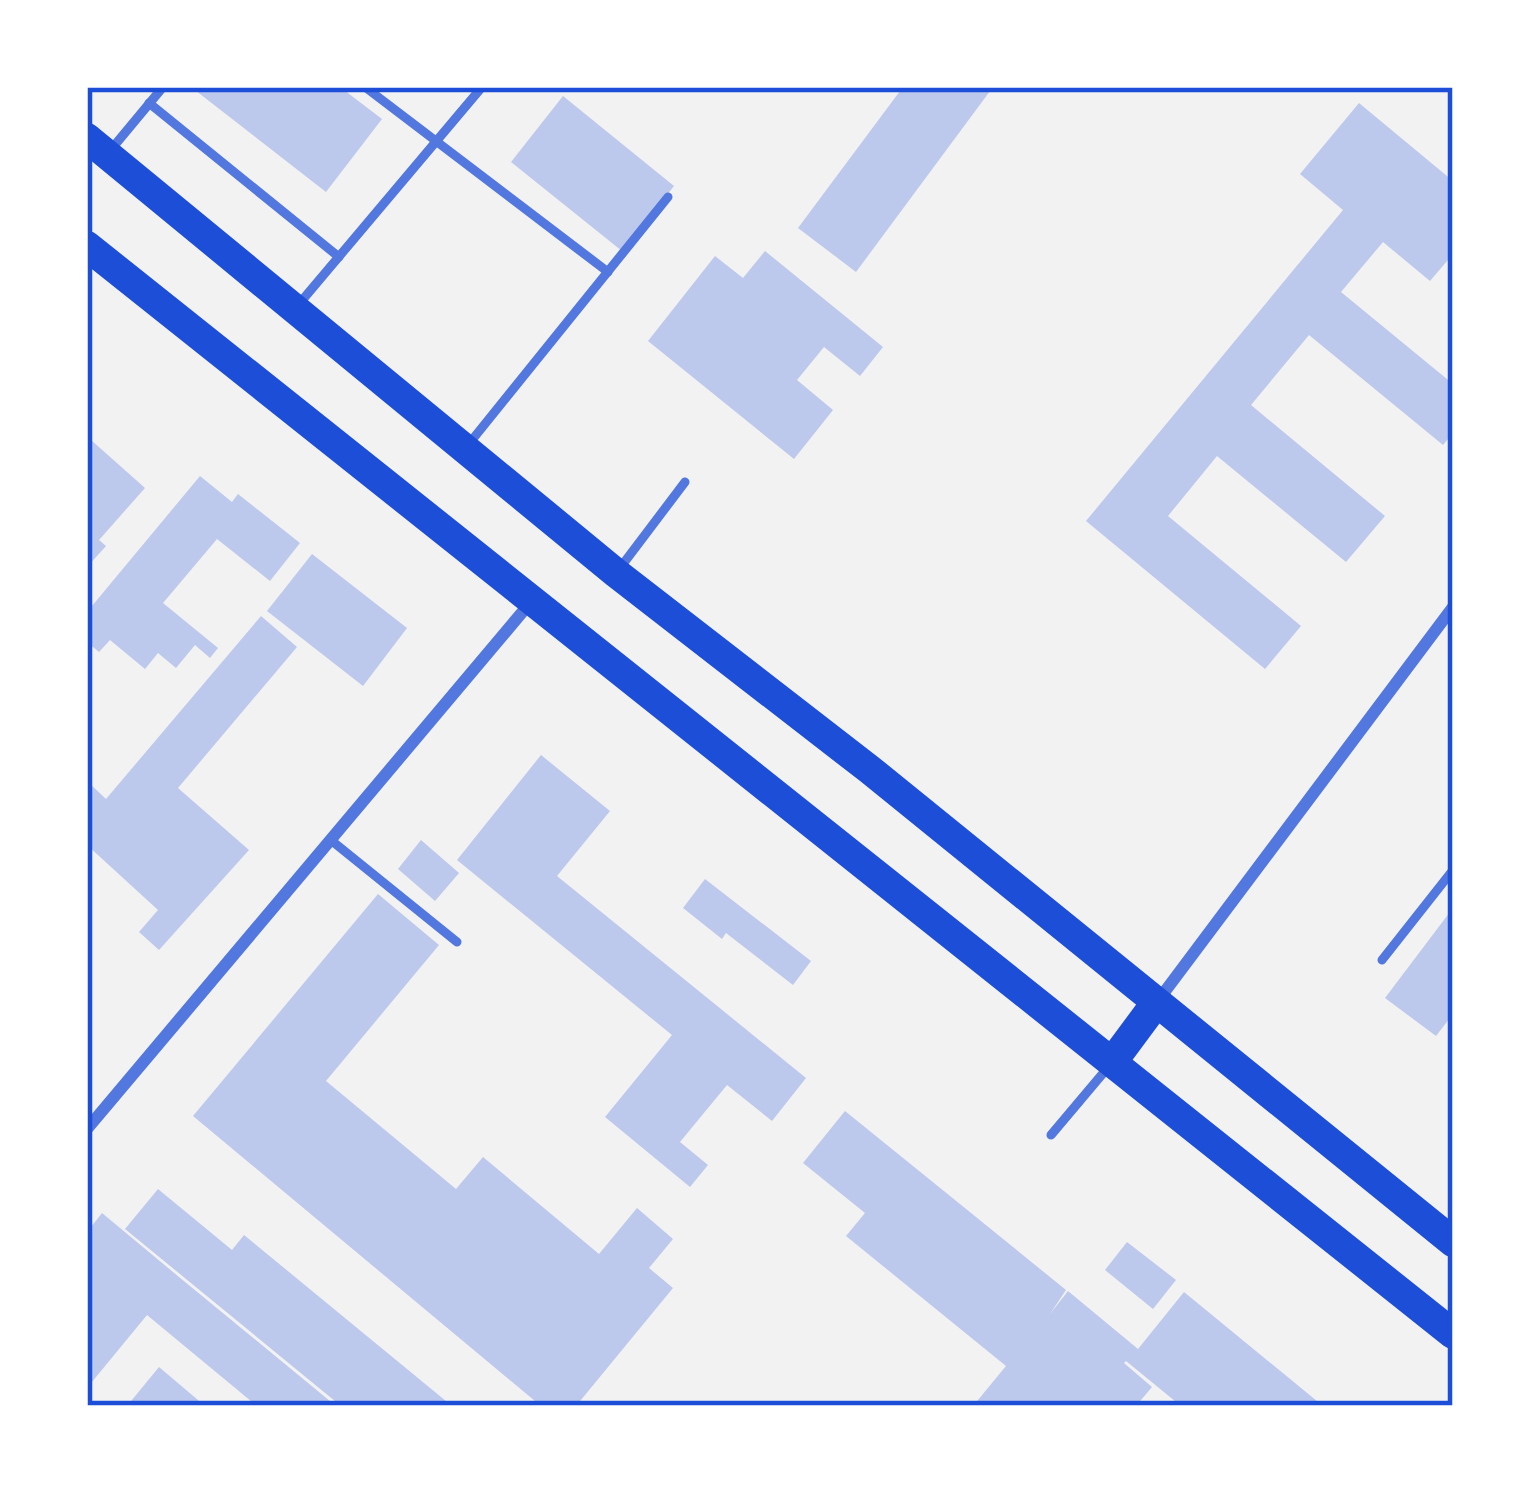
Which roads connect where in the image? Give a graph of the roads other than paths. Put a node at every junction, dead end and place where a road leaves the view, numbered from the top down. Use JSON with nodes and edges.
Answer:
{"nodes":[{"id":1,"x":163,"y":87,"type":"edge"},
{"id":2,"x":364,"y":87,"type":"edge"},
{"id":3,"x":482,"y":87,"type":"edge"},
{"id":4,"x":149,"y":104,"type":"junction"},
{"id":5,"x":435,"y":142,"type":"junction"},
{"id":6,"x":97,"y":147,"type":"edge"},
{"id":7,"x":668,"y":197,"type":"dead end"},
{"id":8,"x":87,"y":246,"type":"edge"},
{"id":9,"x":339,"y":257,"type":"junction"},
{"id":10,"x":608,"y":272,"type":"junction"},
{"id":11,"x":296,"y":308,"type":"junction"},
{"id":12,"x":465,"y":448,"type":"junction"},
{"id":13,"x":685,"y":482,"type":"dead end"},
{"id":14,"x":616,"y":573,"type":"junction"},
{"id":15,"x":531,"y":602,"type":"junction"},
{"id":16,"x":1453,"y":607,"type":"edge"},
{"id":17,"x":332,"y":841,"type":"junction"},
{"id":18,"x":1453,"y":869,"type":"edge"},
{"id":19,"x":458,"y":942,"type":"dead end"},
{"id":20,"x":1382,"y":960,"type":"dead end"},
{"id":21,"x":1156,"y":1003,"type":"junction"},
{"id":22,"x":1113,"y":1061,"type":"junction"},
{"id":23,"x":87,"y":1129,"type":"edge"},
{"id":24,"x":1052,"y":1136,"type":"dead end"},
{"id":25,"x":1453,"y":1241,"type":"edge"},
{"id":26,"x":1453,"y":1334,"type":"edge"}],
"edges":[{"from":1,"to":4,"type":"lane"},
{"from":2,"to":5,"type":"lane"},
{"from":3,"to":5,"type":"lane"},
{"from":4,"to":6,"type":"lane"},
{"from":4,"to":9,"type":"lane"},
{"from":5,"to":9,"type":"lane"},
{"from":5,"to":10,"type":"lane"},
{"from":6,"to":11,"type":"highway"},
{"from":7,"to":10,"type":"lane"},
{"from":8,"to":15,"type":"highway"},
{"from":9,"to":11,"type":"lane"},
{"from":10,"to":12,"type":"lane"},
{"from":11,"to":12,"type":"highway"},
{"from":12,"to":14,"type":"highway"},
{"from":13,"to":14,"type":"lane"},
{"from":14,"to":21,"type":"highway"},
{"from":15,"to":17,"type":"street"},
{"from":15,"to":22,"type":"highway"},
{"from":16,"to":21,"type":"street"},
{"from":17,"to":19,"type":"lane"},
{"from":17,"to":23,"type":"street"},
{"from":18,"to":20,"type":"lane"},
{"from":21,"to":22,"type":"highway"},
{"from":21,"to":25,"type":"highway"},
{"from":22,"to":24,"type":"lane"},
{"from":22,"to":26,"type":"highway"}]}
